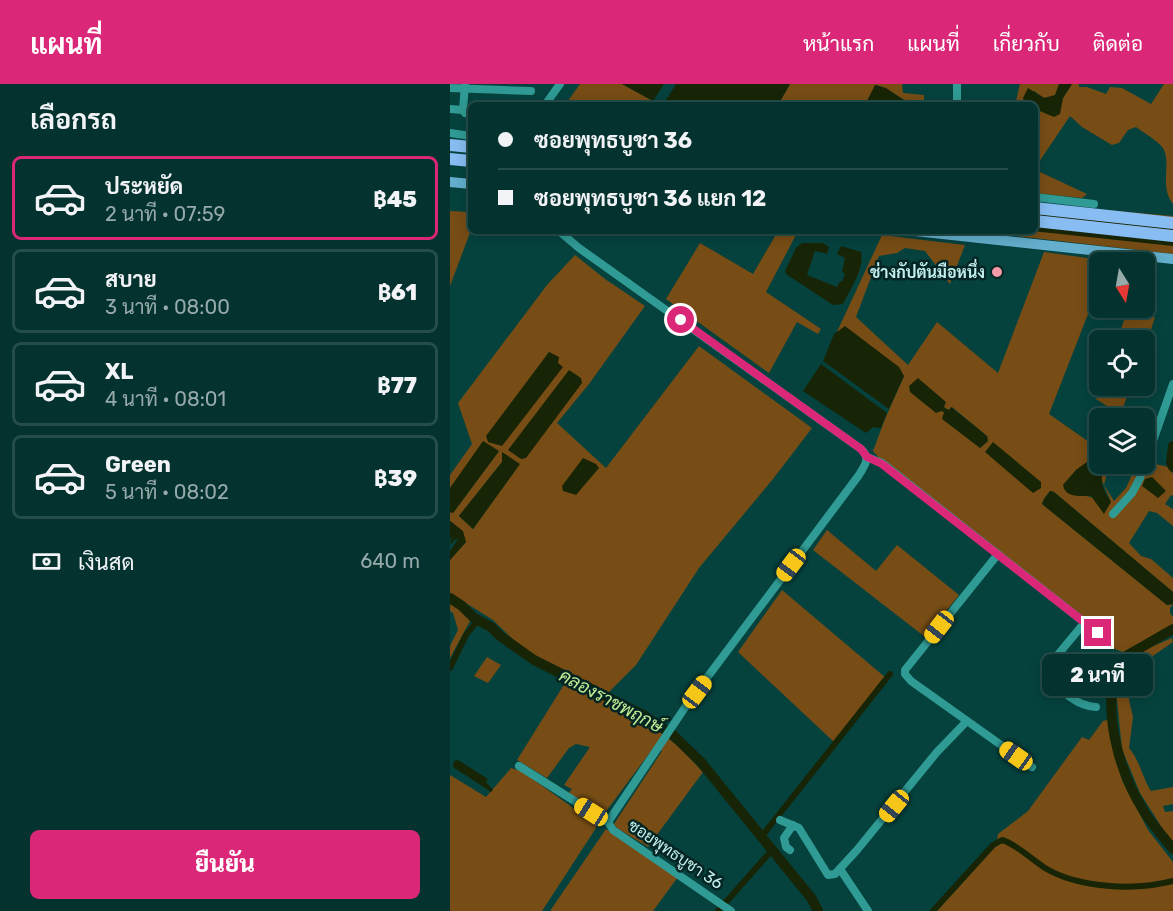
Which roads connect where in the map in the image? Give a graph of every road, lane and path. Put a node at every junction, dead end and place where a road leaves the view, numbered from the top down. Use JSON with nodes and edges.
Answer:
{"nodes":[{"id":1,"x":560,"y":84,"type":"edge"},
{"id":2,"x":957,"y":84,"type":"edge"},
{"id":3,"x":465,"y":86,"type":"edge"},
{"id":4,"x":450,"y":88,"type":"edge"},
{"id":5,"x":531,"y":91,"type":"dead end"},
{"id":6,"x":547,"y":102,"type":"edge"},
{"id":7,"x":957,"y":102,"type":"edge"},
{"id":8,"x":450,"y":109,"type":"edge"},
{"id":9,"x":467,"y":115,"type":"edge"},
{"id":10,"x":450,"y":133,"type":"edge"},
{"id":11,"x":468,"y":135,"type":"edge"},
{"id":12,"x":450,"y":145,"type":"edge"},
{"id":13,"x":468,"y":147,"type":"edge"},
{"id":14,"x":450,"y":159,"type":"edge"},
{"id":15,"x":468,"y":161,"type":"edge"},
{"id":16,"x":450,"y":182,"type":"edge"},
{"id":17,"x":468,"y":184,"type":"edge"},
{"id":18,"x":1038,"y":197,"type":"edge"},
{"id":19,"x":1094,"y":204,"type":"dead end"},
{"id":20,"x":1038,"y":208,"type":"edge"},
{"id":21,"x":1038,"y":221,"type":"edge"},
{"id":22,"x":1173,"y":223,"type":"edge"},
{"id":23,"x":563,"y":234,"type":"edge"},
{"id":24,"x":943,"y":234,"type":"edge"},
{"id":25,"x":1173,"y":236,"type":"edge"},
{"id":26,"x":1173,"y":259,"type":"edge"},
{"id":27,"x":1173,"y":384,"type":"edge"},
{"id":28,"x":867,"y":457,"type":"junction"},
{"id":29,"x":1113,"y":514,"type":"dead end"},
{"id":30,"x":998,"y":554,"type":"junction"},
{"id":31,"x":1085,"y":622,"type":"junction"},
{"id":32,"x":1098,"y":633,"type":"dead end"},
{"id":33,"x":1096,"y":707,"type":"dead end"},
{"id":34,"x":968,"y":721,"type":"junction"},
{"id":35,"x":519,"y":766,"type":"dead end"},
{"id":36,"x":1032,"y":767,"type":"dead end"},
{"id":37,"x":780,"y":820,"type":"dead end"},
{"id":38,"x":608,"y":822,"type":"junction"},
{"id":39,"x":793,"y":825,"type":"junction"},
{"id":40,"x":790,"y":850,"type":"dead end"},
{"id":41,"x":840,"y":870,"type":"junction"},
{"id":42,"x":729,"y":910,"type":"edge"},
{"id":43,"x":868,"y":911,"type":"edge"}],
"edges":[{"from":1,"to":6,"type":"street"},
{"from":2,"to":7,"type":"street"},
{"from":3,"to":4,"type":"street"},
{"from":3,"to":5,"type":"street"},
{"from":3,"to":9,"type":"street"},
{"from":8,"to":9,"type":"street"},
{"from":10,"to":11,"type":"street"},
{"from":12,"to":13,"type":"highway"},
{"from":14,"to":15,"type":"highway"},
{"from":16,"to":17,"type":"main road"},
{"from":18,"to":19,"type":"street"},
{"from":20,"to":22,"type":"highway"},
{"from":21,"to":25,"type":"highway"},
{"from":23,"to":28,"type":"street"},
{"from":24,"to":26,"type":"main road"},
{"from":27,"to":29,"type":"street"},
{"from":28,"to":30,"type":"street"},
{"from":28,"to":38,"type":"street","name":"ซอยพุทธบูชา 36"},
{"from":30,"to":31,"type":"street"},
{"from":30,"to":34,"type":"street"},
{"from":31,"to":32,"type":"street"},
{"from":31,"to":33,"type":"street"},
{"from":34,"to":36,"type":"street"},
{"from":34,"to":41,"type":"street"},
{"from":35,"to":38,"type":"street"},
{"from":37,"to":39,"type":"street"},
{"from":38,"to":42,"type":"street","name":"ซอยพุทธบูชา 36"},
{"from":39,"to":40,"type":"street"},
{"from":39,"to":41,"type":"street"},
{"from":41,"to":43,"type":"street"}]}
